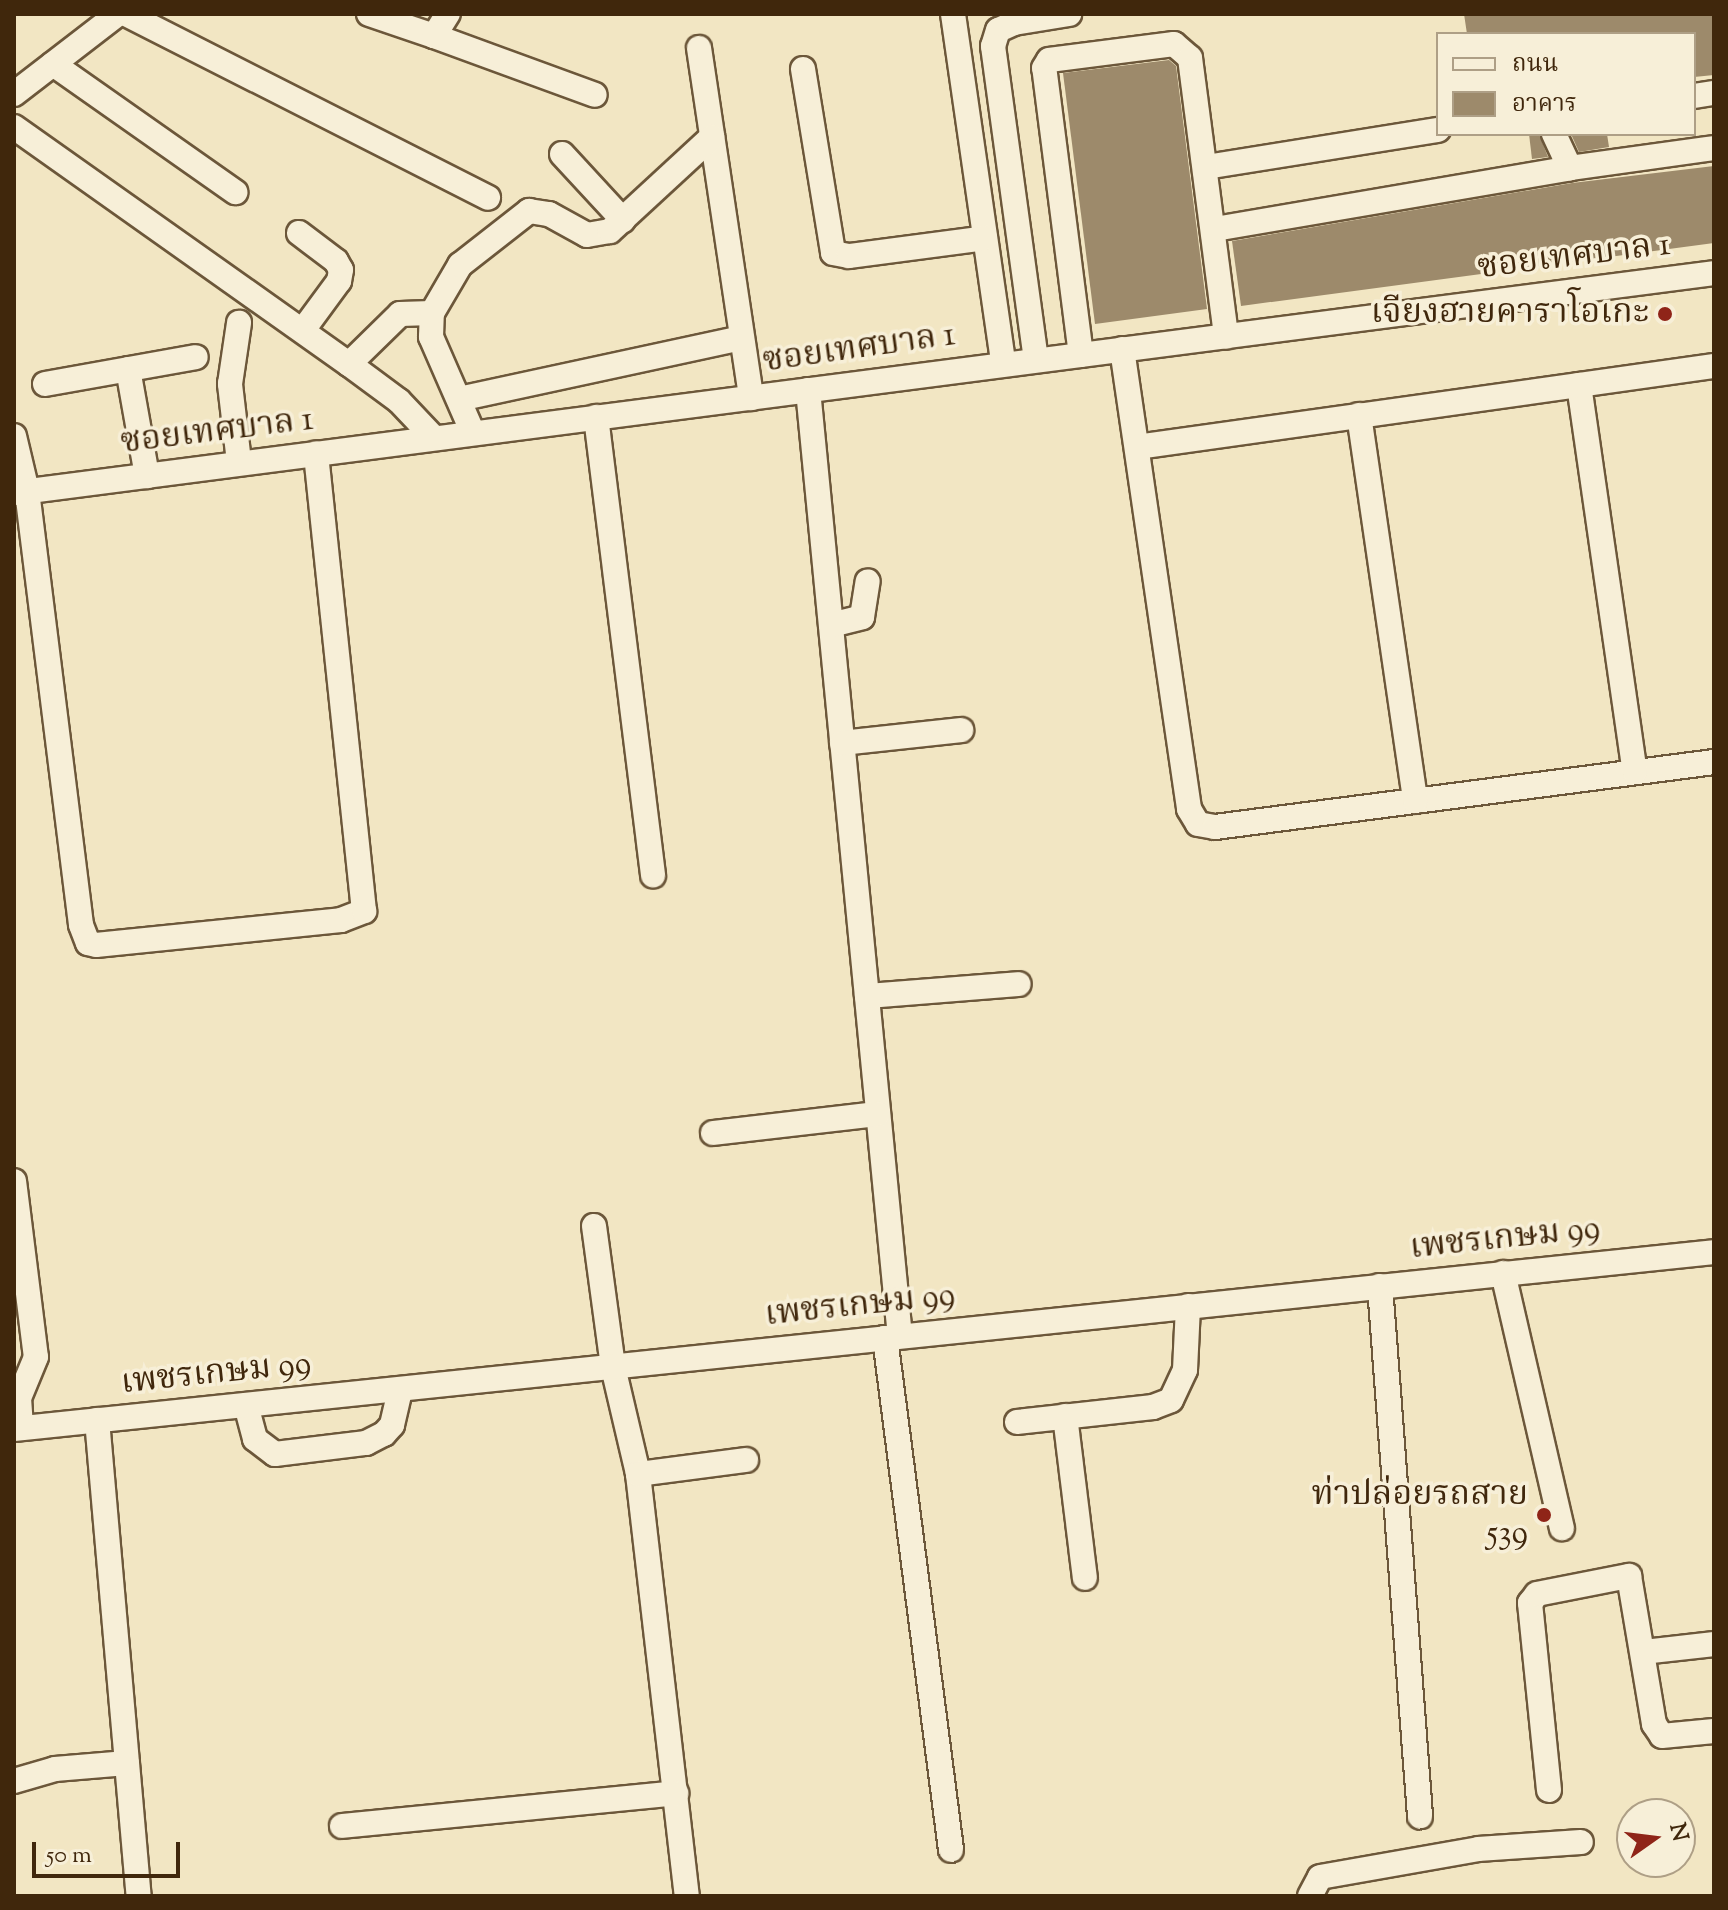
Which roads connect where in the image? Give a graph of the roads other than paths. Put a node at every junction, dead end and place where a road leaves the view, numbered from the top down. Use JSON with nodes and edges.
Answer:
{"nodes":[{"id":1,"x":118,"y":14,"type":"edge"},
{"id":2,"x":126,"y":14,"type":"edge"},
{"id":3,"x":369,"y":14,"type":"edge"},
{"id":4,"x":448,"y":14,"type":"edge"},
{"id":5,"x":953,"y":14,"type":"edge"},
{"id":6,"x":1069,"y":14,"type":"edge"},
{"id":7,"x":1013,"y":18,"type":"edge"},
{"id":8,"x":434,"y":36,"type":"junction"},
{"id":9,"x":699,"y":48,"type":"dead end"},
{"id":10,"x":53,"y":64,"type":"junction"},
{"id":11,"x":803,"y":69,"type":"dead end"},
{"id":12,"x":14,"y":94,"type":"edge"},
{"id":13,"x":595,"y":95,"type":"dead end"},
{"id":14,"x":14,"y":127,"type":"edge"},
{"id":15,"x":1436,"y":130,"type":"edge"},
{"id":16,"x":1555,"y":136,"type":"edge"},
{"id":17,"x":712,"y":137,"type":"junction"},
{"id":18,"x":1714,"y":148,"type":"edge"},
{"id":19,"x":562,"y":154,"type":"dead end"},
{"id":20,"x":1206,"y":167,"type":"junction"},
{"id":21,"x":1570,"y":168,"type":"junction"},
{"id":22,"x":235,"y":192,"type":"dead end"},
{"id":23,"x":488,"y":198,"type":"dead end"},
{"id":24,"x":623,"y":220,"type":"junction"},
{"id":25,"x":1215,"y":229,"type":"junction"},
{"id":26,"x":299,"y":233,"type":"dead end"},
{"id":27,"x":985,"y":238,"type":"junction"},
{"id":28,"x":1714,"y":273,"type":"edge"},
{"id":29,"x":432,"y":313,"type":"junction"},
{"id":30,"x":239,"y":323,"type":"dead end"},
{"id":31,"x":303,"y":330,"type":"junction"},
{"id":32,"x":1226,"y":337,"type":"junction"},
{"id":33,"x":742,"y":338,"type":"junction"},
{"id":34,"x":1122,"y":349,"type":"junction"},
{"id":35,"x":1081,"y":355,"type":"junction"},
{"id":36,"x":196,"y":357,"type":"dead end"},
{"id":37,"x":1036,"y":359,"type":"junction"},
{"id":38,"x":1003,"y":363,"type":"junction"},
{"id":39,"x":349,"y":364,"type":"junction"},
{"id":40,"x":1714,"y":366,"type":"edge"},
{"id":41,"x":128,"y":369,"type":"junction"},
{"id":42,"x":45,"y":384,"type":"dead end"},
{"id":43,"x":1579,"y":385,"type":"junction"},
{"id":44,"x":808,"y":390,"type":"junction"},
{"id":45,"x":751,"y":398,"type":"junction"},
{"id":46,"x":459,"y":399,"type":"junction"},
{"id":47,"x":1359,"y":415,"type":"junction"},
{"id":48,"x":596,"y":417,"type":"junction"},
{"id":49,"x":473,"y":433,"type":"junction"},
{"id":50,"x":14,"y":436,"type":"edge"},
{"id":51,"x":434,"y":438,"type":"junction"},
{"id":52,"x":1137,"y":447,"type":"junction"},
{"id":53,"x":316,"y":454,"type":"junction"},
{"id":54,"x":239,"y":462,"type":"junction"},
{"id":55,"x":147,"y":476,"type":"junction"},
{"id":56,"x":20,"y":492,"type":"edge"},
{"id":57,"x":868,"y":581,"type":"dead end"},
{"id":58,"x":831,"y":625,"type":"junction"},
{"id":59,"x":961,"y":730,"type":"dead end"},
{"id":60,"x":842,"y":743,"type":"junction"},
{"id":61,"x":1714,"y":762,"type":"edge"},
{"id":62,"x":1635,"y":772,"type":"junction"},
{"id":63,"x":1415,"y":801,"type":"junction"},
{"id":64,"x":653,"y":875,"type":"dead end"},
{"id":65,"x":1019,"y":984,"type":"dead end"},
{"id":66,"x":867,"y":996,"type":"junction"},
{"id":67,"x":878,"y":1114,"type":"junction"},
{"id":68,"x":713,"y":1133,"type":"dead end"},
{"id":69,"x":14,"y":1181,"type":"edge"},
{"id":70,"x":594,"y":1226,"type":"dead end"},
{"id":71,"x":1714,"y":1252,"type":"edge"},
{"id":72,"x":1503,"y":1273,"type":"junction"},
{"id":73,"x":1380,"y":1286,"type":"junction"},
{"id":74,"x":1188,"y":1306,"type":"junction"},
{"id":75,"x":892,"y":1337,"type":"junction"},
{"id":76,"x":613,"y":1367,"type":"junction"},
{"id":77,"x":400,"y":1389,"type":"junction"},
{"id":78,"x":246,"y":1405,"type":"junction"},
{"id":79,"x":1065,"y":1416,"type":"junction"},
{"id":80,"x":97,"y":1420,"type":"junction"},
{"id":81,"x":1017,"y":1422,"type":"dead end"},
{"id":82,"x":17,"y":1429,"type":"edge"},
{"id":83,"x":746,"y":1460,"type":"dead end"},
{"id":84,"x":638,"y":1474,"type":"junction"},
{"id":85,"x":1562,"y":1528,"type":"dead end"},
{"id":86,"x":1085,"y":1578,"type":"dead end"},
{"id":87,"x":1714,"y":1644,"type":"edge"},
{"id":88,"x":1643,"y":1652,"type":"junction"},
{"id":89,"x":1714,"y":1731,"type":"edge"},
{"id":90,"x":127,"y":1763,"type":"junction"},
{"id":91,"x":14,"y":1781,"type":"edge"},
{"id":92,"x":1549,"y":1790,"type":"dead end"},
{"id":93,"x":676,"y":1793,"type":"junction"},
{"id":94,"x":1420,"y":1816,"type":"dead end"},
{"id":95,"x":342,"y":1826,"type":"dead end"},
{"id":96,"x":1581,"y":1842,"type":"dead end"},
{"id":97,"x":951,"y":1850,"type":"dead end"},
{"id":98,"x":139,"y":1896,"type":"edge"},
{"id":99,"x":687,"y":1896,"type":"edge"},
{"id":100,"x":1310,"y":1896,"type":"edge"}],
"edges":[{"from":1,"to":10,"type":"street"},
{"from":2,"to":23,"type":"street"},
{"from":3,"to":8,"type":"street"},
{"from":4,"to":8,"type":"street"},
{"from":5,"to":27,"type":"street"},
{"from":6,"to":7,"type":"street"},
{"from":7,"to":37,"type":"street"},
{"from":8,"to":13,"type":"street"},
{"from":9,"to":17,"type":"street"},
{"from":10,"to":12,"type":"street"},
{"from":10,"to":22,"type":"street"},
{"from":11,"to":27,"type":"street"},
{"from":14,"to":31,"type":"street"},
{"from":15,"to":20,"type":"street"},
{"from":16,"to":21,"type":"street"},
{"from":17,"to":24,"type":"street"},
{"from":17,"to":33,"type":"street"},
{"from":18,"to":21,"type":"street"},
{"from":19,"to":24,"type":"street"},
{"from":20,"to":25,"type":"street"},
{"from":20,"to":35,"type":"street"},
{"from":21,"to":25,"type":"street"},
{"from":24,"to":29,"type":"street"},
{"from":25,"to":32,"type":"street"},
{"from":26,"to":31,"type":"street"},
{"from":27,"to":38,"type":"street"},
{"from":28,"to":32,"type":"street","name":"ซอยเทศบาล 1"},
{"from":29,"to":39,"type":"street"},
{"from":29,"to":46,"type":"street"},
{"from":30,"to":54,"type":"street"},
{"from":31,"to":39,"type":"street"},
{"from":32,"to":34,"type":"street","name":"ซอยเทศบาล 1"},
{"from":33,"to":45,"type":"street"},
{"from":33,"to":46,"type":"street"},
{"from":34,"to":35,"type":"street","name":"ซอยเทศบาล 1"},
{"from":34,"to":52,"type":"street"},
{"from":35,"to":37,"type":"street","name":"ซอยเทศบาล 1"},
{"from":36,"to":41,"type":"street"},
{"from":37,"to":38,"type":"street","name":"ซอยเทศบาล 1"},
{"from":38,"to":44,"type":"street","name":"ซอยเทศบาล 1"},
{"from":39,"to":51,"type":"street"},
{"from":40,"to":43,"type":"street"},
{"from":41,"to":42,"type":"street"},
{"from":41,"to":55,"type":"street"},
{"from":43,"to":47,"type":"street"},
{"from":43,"to":62,"type":"street"},
{"from":44,"to":45,"type":"street","name":"ซอยเทศบาล 1"},
{"from":44,"to":58,"type":"street"},
{"from":45,"to":48,"type":"street","name":"ซอยเทศบาล 1"},
{"from":46,"to":49,"type":"street"},
{"from":47,"to":52,"type":"street"},
{"from":47,"to":63,"type":"street"},
{"from":48,"to":49,"type":"street","name":"ซอยเทศบาล 1"},
{"from":48,"to":64,"type":"street"},
{"from":49,"to":51,"type":"street","name":"ซอยเทศบาล 1"},
{"from":50,"to":56,"type":"street"},
{"from":51,"to":53,"type":"street","name":"ซอยเทศบาล 1"},
{"from":52,"to":63,"type":"street"},
{"from":53,"to":54,"type":"street","name":"ซอยเทศบาล 1"},
{"from":53,"to":56,"type":"street"},
{"from":54,"to":55,"type":"street","name":"ซอยเทศบาล 1"},
{"from":55,"to":56,"type":"street","name":"ซอยเทศบาล 1"},
{"from":57,"to":58,"type":"street"},
{"from":58,"to":60,"type":"street"},
{"from":59,"to":60,"type":"street"},
{"from":60,"to":66,"type":"street"},
{"from":61,"to":62,"type":"street"},
{"from":62,"to":63,"type":"street"},
{"from":65,"to":66,"type":"street"},
{"from":66,"to":67,"type":"street"},
{"from":67,"to":68,"type":"street"},
{"from":67,"to":75,"type":"street"},
{"from":69,"to":82,"type":"street"},
{"from":70,"to":76,"type":"street"},
{"from":71,"to":72,"type":"street","name":"เพชรเกษม 99"},
{"from":72,"to":73,"type":"street","name":"เพชรเกษม 99"},
{"from":72,"to":85,"type":"street"},
{"from":73,"to":74,"type":"street","name":"เพชรเกษม 99"},
{"from":73,"to":94,"type":"street"},
{"from":74,"to":75,"type":"street","name":"เพชรเกษม 99"},
{"from":74,"to":79,"type":"street"},
{"from":75,"to":76,"type":"street","name":"เพชรเกษม 99"},
{"from":75,"to":97,"type":"street"},
{"from":76,"to":77,"type":"street","name":"เพชรเกษม 99"},
{"from":76,"to":84,"type":"street"},
{"from":77,"to":78,"type":"street","name":"เพชรเกษม 99"},
{"from":77,"to":78,"type":"street"},
{"from":78,"to":80,"type":"street","name":"เพชรเกษม 99"},
{"from":79,"to":81,"type":"street"},
{"from":79,"to":86,"type":"street"},
{"from":80,"to":82,"type":"street","name":"เพชรเกษม 99"},
{"from":80,"to":90,"type":"street"},
{"from":83,"to":84,"type":"street"},
{"from":84,"to":93,"type":"street"},
{"from":87,"to":88,"type":"street"},
{"from":88,"to":89,"type":"street"},
{"from":88,"to":92,"type":"street"},
{"from":90,"to":91,"type":"street"},
{"from":90,"to":98,"type":"street"},
{"from":93,"to":95,"type":"street"},
{"from":93,"to":99,"type":"street"},
{"from":96,"to":100,"type":"street"}]}
